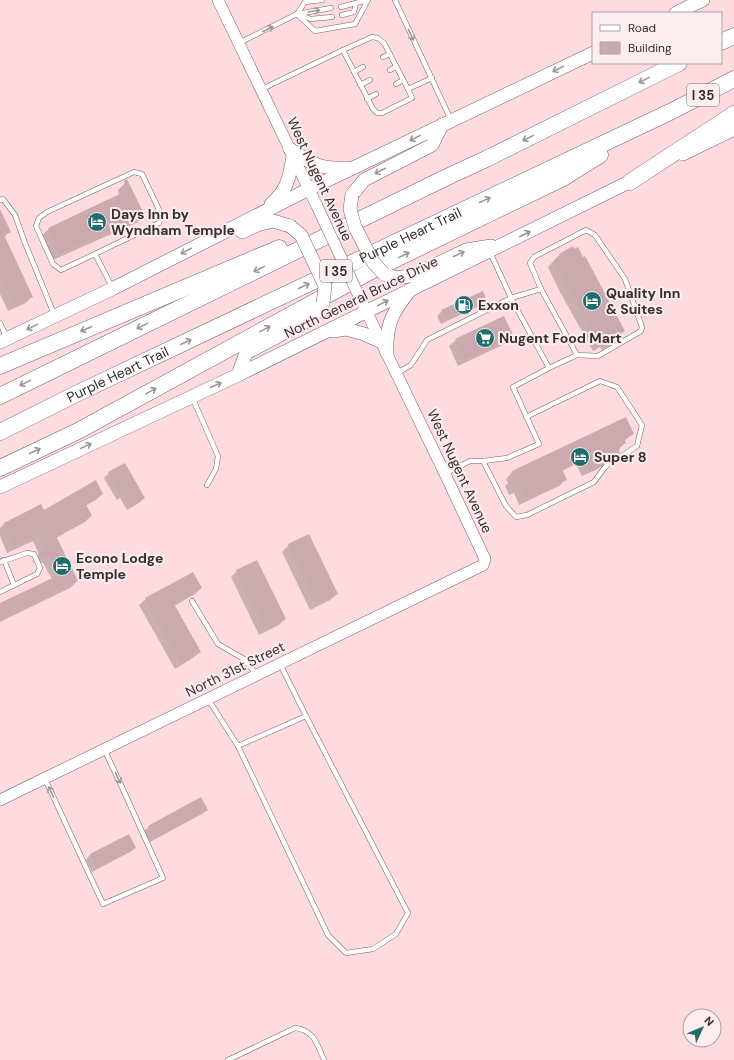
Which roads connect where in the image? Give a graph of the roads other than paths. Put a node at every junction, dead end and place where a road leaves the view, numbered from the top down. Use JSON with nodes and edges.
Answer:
{"nodes":[{"id":1,"x":218,"y":0,"type":"edge"},
{"id":2,"x":303,"y":0,"type":"edge"},
{"id":3,"x":322,"y":0,"type":"edge"},
{"id":4,"x":367,"y":0,"type":"edge"},
{"id":5,"x":394,"y":0,"type":"edge"},
{"id":6,"x":703,"y":0,"type":"edge"},
{"id":7,"x":355,"y":1,"type":"edge"},
{"id":8,"x":341,"y":6,"type":"dead end"},
{"id":9,"x":331,"y":8,"type":"dead end"},
{"id":10,"x":678,"y":12,"type":"edge"},
{"id":11,"x":297,"y":14,"type":"junction"},
{"id":12,"x":342,"y":15,"type":"dead end"},
{"id":13,"x":332,"y":17,"type":"dead end"},
{"id":14,"x":734,"y":36,"type":"edge"},
{"id":15,"x":722,"y":42,"type":"edge"},
{"id":16,"x":239,"y":43,"type":"junction"},
{"id":17,"x":343,"y":50,"type":"junction"},
{"id":18,"x":592,"y":53,"type":"edge"},
{"id":19,"x":390,"y":54,"type":"junction"},
{"id":20,"x":383,"y":57,"type":"dead end"},
{"id":21,"x":677,"y":64,"type":"edge"},
{"id":22,"x":364,"y":67,"type":"dead end"},
{"id":23,"x":396,"y":67,"type":"junction"},
{"id":24,"x":390,"y":70,"type":"dead end"},
{"id":25,"x":354,"y":72,"type":"junction"},
{"id":26,"x":432,"y":78,"type":"junction"},
{"id":27,"x":734,"y":79,"type":"edge"},
{"id":28,"x":370,"y":80,"type":"dead end"},
{"id":29,"x":403,"y":80,"type":"junction"},
{"id":30,"x":396,"y":84,"type":"dead end"},
{"id":31,"x":360,"y":85,"type":"junction"},
{"id":32,"x":261,"y":89,"type":"junction"},
{"id":33,"x":408,"y":89,"type":"junction"},
{"id":34,"x":376,"y":94,"type":"dead end"},
{"id":35,"x":367,"y":98,"type":"junction"},
{"id":36,"x":672,"y":111,"type":"junction"},
{"id":37,"x":734,"y":114,"type":"edge"},
{"id":38,"x":447,"y":123,"type":"junction"},
{"id":39,"x":734,"y":129,"type":"edge"},
{"id":40,"x":292,"y":153,"type":"junction"},
{"id":41,"x":353,"y":168,"type":"junction"},
{"id":42,"x":445,"y":178,"type":"junction"},
{"id":43,"x":630,"y":182,"type":"junction"},
{"id":44,"x":309,"y":188,"type":"junction"},
{"id":45,"x":0,"y":200,"type":"edge"},
{"id":46,"x":261,"y":213,"type":"junction"},
{"id":47,"x":204,"y":242,"type":"junction"},
{"id":48,"x":504,"y":244,"type":"junction"},
{"id":49,"x":490,"y":252,"type":"junction"},
{"id":50,"x":95,"y":254,"type":"junction"},
{"id":51,"x":112,"y":289,"type":"junction"},
{"id":52,"x":541,"y":289,"type":"junction"},
{"id":53,"x":411,"y":290,"type":"junction"},
{"id":54,"x":511,"y":298,"type":"junction"},
{"id":55,"x":367,"y":312,"type":"junction"},
{"id":56,"x":55,"y":316,"type":"junction"},
{"id":57,"x":0,"y":323,"type":"edge"},
{"id":58,"x":326,"y":332,"type":"junction"},
{"id":59,"x":4,"y":341,"type":"edge"},
{"id":60,"x":385,"y":348,"type":"junction"},
{"id":61,"x":577,"y":355,"type":"junction"},
{"id":62,"x":0,"y":366,"type":"edge"},
{"id":63,"x":549,"y":368,"type":"junction"},
{"id":64,"x":397,"y":373,"type":"junction"},
{"id":65,"x":238,"y":375,"type":"junction"},
{"id":66,"x":0,"y":396,"type":"edge"},
{"id":67,"x":192,"y":397,"type":"junction"},
{"id":68,"x":526,"y":417,"type":"junction"},
{"id":69,"x":0,"y":432,"type":"edge"},
{"id":70,"x":483,"y":461,"type":"junction"},
{"id":71,"x":0,"y":468,"type":"edge"},
{"id":72,"x":445,"y":474,"type":"junction"},
{"id":73,"x":207,"y":485,"type":"dead end"},
{"id":74,"x":0,"y":487,"type":"edge"},
{"id":75,"x":2,"y":561,"type":"edge"},
{"id":76,"x":483,"y":565,"type":"joint"},
{"id":77,"x":14,"y":585,"type":"junction"},
{"id":78,"x":0,"y":592,"type":"edge"},
{"id":79,"x":192,"y":601,"type":"dead end"},
{"id":80,"x":280,"y":664,"type":"junction"},
{"id":81,"x":257,"y":675,"type":"junction"},
{"id":82,"x":208,"y":699,"type":"junction"},
{"id":83,"x":306,"y":716,"type":"junction"},
{"id":84,"x":238,"y":746,"type":"junction"},
{"id":85,"x":104,"y":749,"type":"junction"},
{"id":86,"x":45,"y":778,"type":"junction"},
{"id":87,"x":0,"y":800,"type":"edge"},
{"id":88,"x":240,"y":1058,"type":"edge"},
{"id":89,"x":228,"y":1060,"type":"edge"},
{"id":90,"x":324,"y":1060,"type":"edge"}],
"edges":[{"from":1,"to":16,"type":"street","name":"West Nugent Avenue"},
{"from":2,"to":11,"type":"lane"},
{"from":3,"to":11,"type":"lane"},
{"from":4,"to":7,"type":"lane"},
{"from":4,"to":11,"type":"lane"},
{"from":5,"to":26,"type":"lane","one_way":true},
{"from":6,"to":10,"type":"main road"},
{"from":7,"to":8,"type":"lane"},
{"from":7,"to":12,"type":"lane"},
{"from":11,"to":9,"type":"lane","one_way":true},
{"from":11,"to":13,"type":"lane"},
{"from":16,"to":11,"type":"lane","one_way":true},
{"from":14,"to":15,"type":"highway"},
{"from":16,"to":32,"type":"street","name":"West Nugent Avenue"},
{"from":17,"to":19,"type":"lane"},
{"from":17,"to":25,"type":"lane"},
{"from":17,"to":32,"type":"lane"},
{"from":18,"to":38,"type":"main road","one_way":true},
{"from":19,"to":20,"type":"lane"},
{"from":19,"to":23,"type":"lane"},
{"from":21,"to":42,"type":"highway","number":"I 35","one_way":true},
{"from":22,"to":25,"type":"lane"},
{"from":23,"to":24,"type":"lane"},
{"from":23,"to":29,"type":"lane"},
{"from":25,"to":31,"type":"lane"},
{"from":26,"to":33,"type":"lane"},
{"from":26,"to":38,"type":"lane"},
{"from":27,"to":36,"type":"highway","name":"Purple Heart Trail","number":"I 35"},
{"from":28,"to":31,"type":"lane"},
{"from":29,"to":30,"type":"lane"},
{"from":29,"to":33,"type":"lane"},
{"from":31,"to":35,"type":"lane"},
{"from":32,"to":40,"type":"street","name":"West Nugent Avenue"},
{"from":33,"to":35,"type":"lane"},
{"from":34,"to":35,"type":"lane"},
{"from":69,"to":36,"type":"highway","name":"Purple Heart Trail","number":"I 35","one_way":true},
{"from":71,"to":36,"type":"highway","one_way":true},
{"from":37,"to":43,"type":"highway"},
{"from":38,"to":41,"type":"main road","one_way":true},
{"from":38,"to":48,"type":"main road","one_way":true,"bridge":true},
{"from":39,"to":43,"type":"main road","name":"North General Bruce Drive"},
{"from":40,"to":41,"type":"main road"},
{"from":40,"to":44,"type":"street","name":"West Nugent Avenue"},
{"from":40,"to":46,"type":"main road"},
{"from":41,"to":44,"type":"main road"},
{"from":42,"to":62,"type":"highway","one_way":true},
{"from":42,"to":66,"type":"highway","number":"I 35","one_way":true},
{"from":48,"to":43,"type":"main road","name":"North General Bruce Drive","one_way":true},
{"from":44,"to":46,"type":"main road"},
{"from":44,"to":55,"type":"street","name":"West Nugent Avenue","bridge":true},
{"from":45,"to":56,"type":"lane"},
{"from":46,"to":47,"type":"main road"},
{"from":47,"to":51,"type":"main road","one_way":true},
{"from":47,"to":65,"type":"main road","bridge":true},
{"from":48,"to":49,"type":"main road","name":"North General Bruce Drive"},
{"from":49,"to":53,"type":"main road","name":"North General Bruce Drive"},
{"from":49,"to":54,"type":"lane"},
{"from":50,"to":50,"type":"lane"},
{"from":50,"to":51,"type":"lane"},
{"from":51,"to":56,"type":"main road"},
{"from":52,"to":54,"type":"lane"},
{"from":52,"to":61,"type":"lane"},
{"from":52,"to":61,"type":"lane"},
{"from":55,"to":53,"type":"main road","name":"North General Bruce Drive","one_way":true},
{"from":53,"to":60,"type":"main road"},
{"from":54,"to":63,"type":"lane"},
{"from":54,"to":64,"type":"lane"},
{"from":55,"to":58,"type":"main road","name":"North General Bruce Drive"},
{"from":55,"to":60,"type":"street","name":"West Nugent Avenue"},
{"from":56,"to":59,"type":"main road","one_way":true},
{"from":57,"to":59,"type":"lane"},
{"from":58,"to":60,"type":"main road"},
{"from":58,"to":65,"type":"main road","name":"North General Bruce Drive"},
{"from":60,"to":64,"type":"street","name":"West Nugent Avenue"},
{"from":61,"to":63,"type":"lane"},
{"from":63,"to":68,"type":"lane"},
{"from":64,"to":72,"type":"street","name":"West Nugent Avenue"},
{"from":67,"to":65,"type":"main road","name":"North General Bruce Drive","one_way":true},
{"from":67,"to":73,"type":"lane"},
{"from":74,"to":67,"type":"main road","name":"North General Bruce Drive","one_way":true},
{"from":68,"to":70,"type":"lane"},
{"from":68,"to":70,"type":"lane"},
{"from":70,"to":72,"type":"lane"},
{"from":72,"to":76,"type":"street","name":"West Nugent Avenue"},
{"from":75,"to":77,"type":"lane"},
{"from":75,"to":77,"type":"lane"},
{"from":76,"to":80,"type":"street","name":"North 31st Street"},
{"from":77,"to":78,"type":"lane"},
{"from":79,"to":81,"type":"lane"},
{"from":80,"to":81,"type":"street","name":"North 31st Street"},
{"from":80,"to":83,"type":"lane"},
{"from":81,"to":82,"type":"street","name":"North 31st Street"},
{"from":82,"to":84,"type":"lane"},
{"from":82,"to":85,"type":"street","name":"North 31st Street"},
{"from":83,"to":84,"type":"lane"},
{"from":83,"to":84,"type":"lane"},
{"from":85,"to":86,"type":"street","name":"North 31st Street"},
{"from":85,"to":86,"type":"lane","one_way":true},
{"from":86,"to":87,"type":"street","name":"North 31st Street"},
{"from":88,"to":89,"type":"lane"},
{"from":88,"to":90,"type":"lane"}]}
